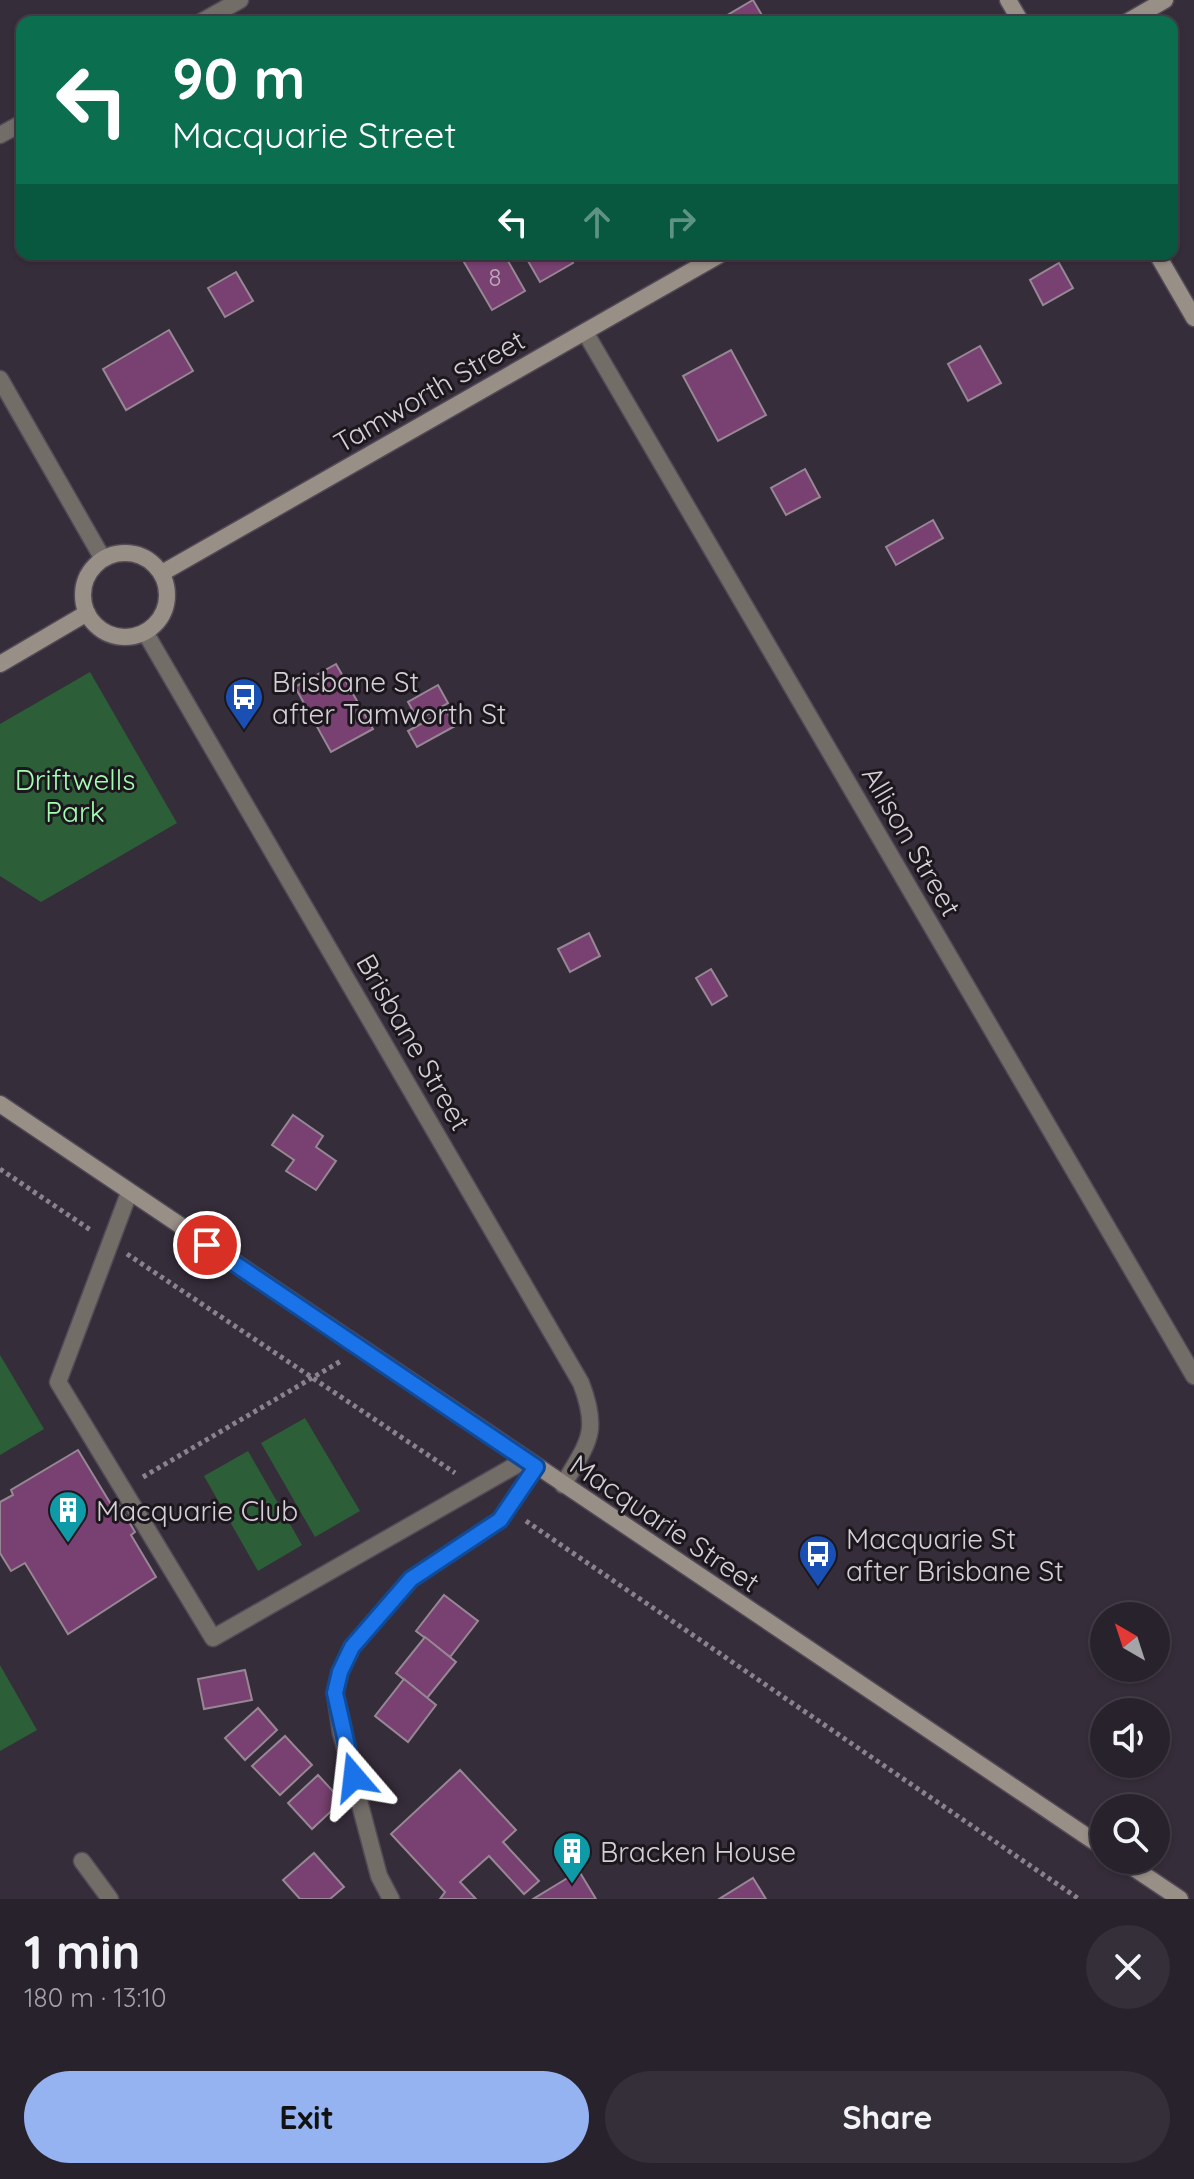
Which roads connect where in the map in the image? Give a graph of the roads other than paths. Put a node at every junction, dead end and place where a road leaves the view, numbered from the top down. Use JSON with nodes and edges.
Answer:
{"nodes":[{"id":1,"x":240,"y":0,"type":"edge"},
{"id":2,"x":1165,"y":0,"type":"edge"},
{"id":3,"x":212,"y":16,"type":"edge"},
{"id":4,"x":1137,"y":16,"type":"edge"},
{"id":5,"x":711,"y":260,"type":"edge"},
{"id":6,"x":1160,"y":260,"type":"edge"},
{"id":7,"x":1194,"y":318,"type":"edge"},
{"id":8,"x":585,"y":332,"type":"junction"},
{"id":9,"x":0,"y":379,"type":"edge"},
{"id":10,"x":103,"y":559,"type":"junction"},
{"id":11,"x":162,"y":573,"type":"junction"},
{"id":12,"x":87,"y":613,"type":"junction"},
{"id":13,"x":145,"y":632,"type":"junction"},
{"id":14,"x":0,"y":664,"type":"edge"},
{"id":15,"x":0,"y":1104,"type":"edge"},
{"id":16,"x":129,"y":1193,"type":"junction"},
{"id":17,"x":1194,"y":1376,"type":"edge"},
{"id":18,"x":530,"y":1464,"type":"junction"},
{"id":19,"x":563,"y":1485,"type":"junction"},
{"id":20,"x":1090,"y":1839,"type":"edge"},
{"id":21,"x":82,"y":1861,"type":"dead end"},
{"id":22,"x":1143,"y":1874,"type":"edge"},
{"id":23,"x":110,"y":1899,"type":"edge"},
{"id":24,"x":391,"y":1899,"type":"edge"},
{"id":25,"x":1180,"y":1899,"type":"edge"}],
"edges":[{"from":1,"to":3,"type":"street"},
{"from":2,"to":4,"type":"street"},
{"from":5,"to":8,"type":"street","name":"Tamworth Street"},
{"from":6,"to":7,"type":"street"},
{"from":8,"to":11,"type":"street","name":"Tamworth Street"},
{"from":8,"to":17,"type":"street","name":"Allison Street"},
{"from":9,"to":10,"type":"street"},
{"from":10,"to":11,"type":"street"},
{"from":10,"to":12,"type":"street"},
{"from":11,"to":13,"type":"street"},
{"from":12,"to":13,"type":"street"},
{"from":12,"to":14,"type":"street"},
{"from":13,"to":19,"type":"street","name":"Brisbane Street"},
{"from":15,"to":16,"type":"street","name":"Macquarie Street"},
{"from":16,"to":18,"type":"street","name":"Macquarie Street"},
{"from":16,"to":18,"type":"street"},
{"from":18,"to":19,"type":"street","name":"Macquarie Street"},
{"from":18,"to":24,"type":"street"},
{"from":19,"to":20,"type":"street","name":"Macquarie Street"},
{"from":21,"to":23,"type":"street"},
{"from":22,"to":25,"type":"street"}]}
